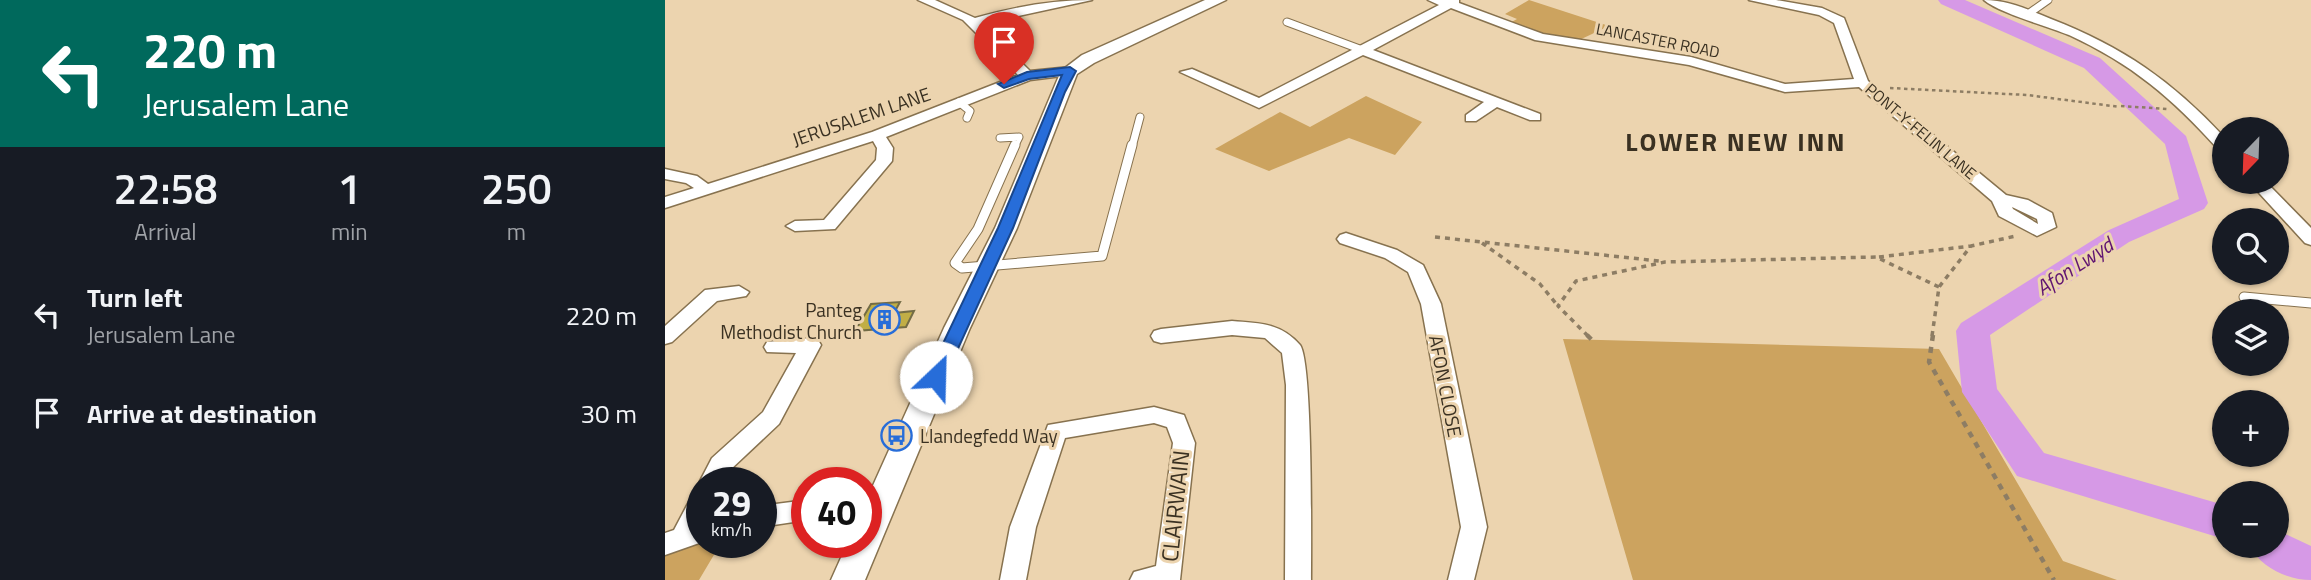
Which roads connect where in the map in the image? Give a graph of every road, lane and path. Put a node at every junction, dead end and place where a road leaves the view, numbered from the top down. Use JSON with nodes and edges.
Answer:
{"nodes":[{"id":1,"x":924,"y":0,"type":"edge"},
{"id":2,"x":1086,"y":0,"type":"edge"},
{"id":3,"x":1217,"y":0,"type":"edge"},
{"id":4,"x":1434,"y":0,"type":"edge"},
{"id":5,"x":1755,"y":0,"type":"edge"},
{"id":6,"x":1990,"y":0,"type":"edge"},
{"id":7,"x":2048,"y":0,"type":"edge"},
{"id":8,"x":1455,"y":2,"type":"edge"},
{"id":9,"x":2028,"y":13,"type":"junction"},
{"id":10,"x":1287,"y":22,"type":"dead end"},
{"id":11,"x":974,"y":23,"type":"junction"},
{"id":12,"x":1365,"y":51,"type":"junction"},
{"id":13,"x":1070,"y":71,"type":"junction"},
{"id":14,"x":1187,"y":72,"type":"dead end"},
{"id":15,"x":1027,"y":76,"type":"junction"},
{"id":16,"x":1864,"y":85,"type":"junction"},
{"id":17,"x":959,"y":102,"type":"junction"},
{"id":18,"x":1495,"y":102,"type":"junction"},
{"id":19,"x":2163,"y":108,"type":"dead end"},
{"id":20,"x":1140,"y":117,"type":"dead end"},
{"id":21,"x":1535,"y":117,"type":"dead end"},
{"id":22,"x":967,"y":118,"type":"dead end"},
{"id":23,"x":1471,"y":118,"type":"dead end"},
{"id":24,"x":2212,"y":133,"type":"edge"},
{"id":25,"x":877,"y":135,"type":"junction"},
{"id":26,"x":1000,"y":138,"type":"dead end"},
{"id":27,"x":665,"y":174,"type":"edge"},
{"id":28,"x":703,"y":189,"type":"junction"},
{"id":29,"x":2268,"y":194,"type":"edge"},
{"id":30,"x":665,"y":203,"type":"edge"},
{"id":31,"x":795,"y":226,"type":"dead end"},
{"id":32,"x":2037,"y":231,"type":"joint"},
{"id":33,"x":1435,"y":237,"type":"dead end"},
{"id":34,"x":1346,"y":239,"type":"dead end"},
{"id":35,"x":2311,"y":239,"type":"edge"},
{"id":36,"x":1481,"y":242,"type":"junction"},
{"id":37,"x":1971,"y":246,"type":"junction"},
{"id":38,"x":1876,"y":257,"type":"junction"},
{"id":39,"x":1665,"y":262,"type":"junction"},
{"id":40,"x":985,"y":268,"type":"junction"},
{"id":41,"x":1940,"y":287,"type":"junction"},
{"id":42,"x":739,"y":292,"type":"dead end"},
{"id":43,"x":2244,"y":298,"type":"dead end"},
{"id":44,"x":2311,"y":303,"type":"edge"},
{"id":45,"x":1558,"y":306,"type":"junction"},
{"id":46,"x":1161,"y":336,"type":"dead end"},
{"id":47,"x":665,"y":337,"type":"edge"},
{"id":48,"x":1592,"y":340,"type":"dead end"},
{"id":49,"x":774,"y":347,"type":"dead end"},
{"id":50,"x":719,"y":467,"type":"edge"},
{"id":51,"x":882,"y":484,"type":"edge"},
{"id":52,"x":857,"y":558,"type":"edge"},
{"id":53,"x":1159,"y":578,"type":"edge"},
{"id":54,"x":848,"y":580,"type":"edge"},
{"id":55,"x":1013,"y":580,"type":"edge"},
{"id":56,"x":1297,"y":580,"type":"edge"},
{"id":57,"x":1461,"y":580,"type":"edge"},
{"id":58,"x":2054,"y":580,"type":"edge"}],
"edges":[{"from":1,"to":11,"type":"street"},
{"from":2,"to":11,"type":"street"},
{"from":3,"to":13,"type":"street"},
{"from":4,"to":8,"type":"street","name":"LANCASTER ROAD"},
{"from":5,"to":16,"type":"street","name":"PONT-Y-FELIN LANE"},
{"from":6,"to":9,"type":"street"},
{"from":7,"to":9,"type":"lane"},
{"from":8,"to":12,"type":"street"},
{"from":8,"to":16,"type":"street","name":"LANCASTER ROAD"},
{"from":9,"to":24,"type":"street"},
{"from":10,"to":12,"type":"lane"},
{"from":11,"to":15,"type":"street"},
{"from":12,"to":14,"type":"street"},
{"from":12,"to":18,"type":"street"},
{"from":13,"to":15,"type":"street","name":"JERUSALEM LANE"},
{"from":13,"to":40,"type":"street"},
{"from":15,"to":17,"type":"street","name":"JERUSALEM LANE"},
{"from":16,"to":19,"type":"path"},
{"from":16,"to":32,"type":"street","name":"PONT-Y-FELIN LANE"},
{"from":17,"to":22,"type":"lane"},
{"from":17,"to":25,"type":"street","name":"JERUSALEM LANE"},
{"from":18,"to":21,"type":"street"},
{"from":18,"to":23,"type":"street"},
{"from":20,"to":40,"type":"lane"},
{"from":25,"to":28,"type":"street","name":"JERUSALEM LANE"},
{"from":25,"to":31,"type":"street"},
{"from":26,"to":40,"type":"lane"},
{"from":27,"to":28,"type":"street"},
{"from":28,"to":30,"type":"street","name":"JERUSALEM LANE"},
{"from":29,"to":35,"type":"street"},
{"from":32,"to":37,"type":"path"},
{"from":33,"to":36,"type":"path"},
{"from":34,"to":57,"type":"street","name":"AFON CLOSE"},
{"from":36,"to":39,"type":"path"},
{"from":36,"to":45,"type":"path"},
{"from":37,"to":38,"type":"path"},
{"from":37,"to":41,"type":"path"},
{"from":38,"to":39,"type":"path"},
{"from":38,"to":41,"type":"path"},
{"from":39,"to":45,"type":"path"},
{"from":40,"to":51,"type":"street"},
{"from":41,"to":58,"type":"path"},
{"from":42,"to":47,"type":"street"},
{"from":43,"to":44,"type":"lane"},
{"from":45,"to":48,"type":"path"},
{"from":46,"to":56,"type":"street"},
{"from":49,"to":50,"type":"street"},
{"from":52,"to":54,"type":"street"},
{"from":53,"to":55,"type":"street","name":"CLAIRWAIN"}]}
